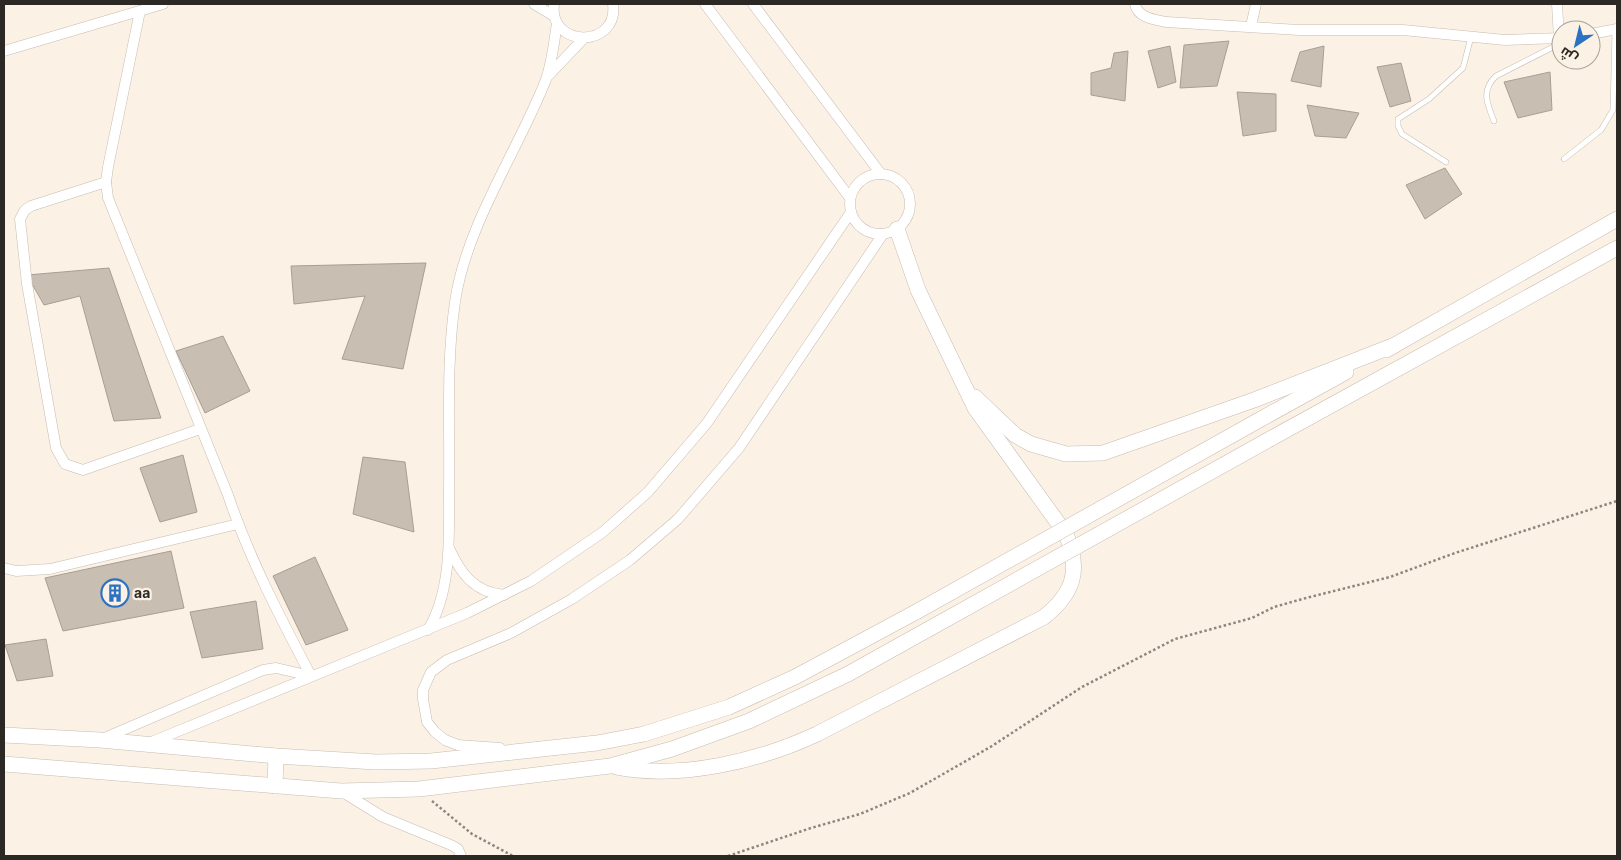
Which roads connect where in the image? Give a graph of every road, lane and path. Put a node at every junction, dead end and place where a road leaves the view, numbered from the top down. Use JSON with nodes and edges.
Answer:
{"nodes":[{"id":1,"x":162,"y":4,"type":"edge"},
{"id":2,"x":534,"y":4,"type":"edge"},
{"id":3,"x":554,"y":4,"type":"edge"},
{"id":4,"x":705,"y":4,"type":"edge"},
{"id":5,"x":753,"y":4,"type":"edge"},
{"id":6,"x":1135,"y":4,"type":"edge"},
{"id":7,"x":1256,"y":4,"type":"edge"},
{"id":8,"x":1556,"y":4,"type":"edge"},
{"id":9,"x":614,"y":5,"type":"edge"},
{"id":10,"x":140,"y":11,"type":"junction"},
{"id":11,"x":556,"y":19,"type":"junction"},
{"id":12,"x":1558,"y":20,"type":"edge"},
{"id":13,"x":1251,"y":26,"type":"junction"},
{"id":14,"x":1616,"y":29,"type":"edge"},
{"id":15,"x":1601,"y":32,"type":"edge"},
{"id":16,"x":1470,"y":37,"type":"junction"},
{"id":17,"x":584,"y":38,"type":"junction"},
{"id":18,"x":1551,"y":40,"type":"edge"},
{"id":19,"x":1551,"y":45,"type":"edge"},
{"id":20,"x":4,"y":51,"type":"edge"},
{"id":21,"x":545,"y":80,"type":"junction"},
{"id":22,"x":1494,"y":121,"type":"dead end"},
{"id":23,"x":1564,"y":159,"type":"dead end"},
{"id":24,"x":1446,"y":162,"type":"dead end"},
{"id":25,"x":881,"y":174,"type":"junction"},
{"id":26,"x":106,"y":182,"type":"junction"},
{"id":27,"x":850,"y":198,"type":"junction"},
{"id":28,"x":851,"y":212,"type":"junction"},
{"id":29,"x":1617,"y":220,"type":"edge"},
{"id":30,"x":890,"y":232,"type":"junction"},
{"id":31,"x":1617,"y":248,"type":"edge"},
{"id":32,"x":1395,"y":345,"type":"junction"},
{"id":33,"x":964,"y":387,"type":"junction"},
{"id":34,"x":200,"y":429,"type":"junction"},
{"id":35,"x":1617,"y":501,"type":"edge"},
{"id":36,"x":238,"y":524,"type":"junction"},
{"id":37,"x":449,"y":547,"type":"junction"},
{"id":38,"x":4,"y":568,"type":"edge"},
{"id":39,"x":506,"y":595,"type":"junction"},
{"id":40,"x":428,"y":630,"type":"junction"},
{"id":41,"x":311,"y":676,"type":"junction"},
{"id":42,"x":4,"y":735,"type":"edge"},
{"id":43,"x":100,"y":740,"type":"junction"},
{"id":44,"x":142,"y":745,"type":"junction"},
{"id":45,"x":523,"y":752,"type":"junction"},
{"id":46,"x":276,"y":756,"type":"junction"},
{"id":47,"x":4,"y":764,"type":"edge"},
{"id":48,"x":610,"y":766,"type":"junction"},
{"id":49,"x":275,"y":786,"type":"junction"},
{"id":50,"x":419,"y":789,"type":"junction"},
{"id":51,"x":341,"y":791,"type":"junction"},
{"id":52,"x":461,"y":856,"type":"edge"},
{"id":53,"x":513,"y":856,"type":"edge"},
{"id":54,"x":728,"y":856,"type":"edge"}],
"edges":[{"from":1,"to":10,"type":"street"},
{"from":2,"to":11,"type":"street"},
{"from":3,"to":11,"type":"street"},
{"from":4,"to":27,"type":"street"},
{"from":5,"to":25,"type":"street"},
{"from":6,"to":13,"type":"street"},
{"from":7,"to":13,"type":"street"},
{"from":8,"to":12,"type":"street"},
{"from":9,"to":17,"type":"street"},
{"from":10,"to":20,"type":"street"},
{"from":10,"to":26,"type":"street"},
{"from":11,"to":17,"type":"street"},
{"from":11,"to":21,"type":"street"},
{"from":13,"to":16,"type":"street"},
{"from":14,"to":15,"type":"street"},
{"from":14,"to":23,"type":"lane"},
{"from":16,"to":18,"type":"street"},
{"from":16,"to":24,"type":"lane"},
{"from":17,"to":21,"type":"street"},
{"from":19,"to":22,"type":"lane"},
{"from":21,"to":37,"type":"street"},
{"from":25,"to":27,"type":"street"},
{"from":25,"to":30,"type":"street"},
{"from":26,"to":34,"type":"street"},
{"from":26,"to":34,"type":"street"},
{"from":27,"to":28,"type":"street"},
{"from":28,"to":30,"type":"street"},
{"from":28,"to":39,"type":"street"},
{"from":29,"to":32,"type":"main road"},
{"from":30,"to":33,"type":"main road"},
{"from":30,"to":45,"type":"street"},
{"from":31,"to":48,"type":"main road","bridge":true},
{"from":32,"to":33,"type":"main road"},
{"from":32,"to":45,"type":"main road","bridge":true},
{"from":33,"to":48,"type":"main road"},
{"from":34,"to":36,"type":"street"},
{"from":35,"to":54,"type":"path"},
{"from":36,"to":38,"type":"street"},
{"from":36,"to":41,"type":"street"},
{"from":37,"to":39,"type":"street"},
{"from":37,"to":40,"type":"street"},
{"from":39,"to":40,"type":"street"},
{"from":40,"to":41,"type":"street"},
{"from":41,"to":43,"type":"street"},
{"from":41,"to":44,"type":"street"},
{"from":42,"to":43,"type":"main road"},
{"from":43,"to":44,"type":"main road"},
{"from":44,"to":46,"type":"main road"},
{"from":45,"to":46,"type":"main road"},
{"from":46,"to":49,"type":"main road"},
{"from":47,"to":49,"type":"main road"},
{"from":48,"to":50,"type":"main road"},
{"from":49,"to":51,"type":"main road"},
{"from":50,"to":51,"type":"main road"},
{"from":50,"to":53,"type":"path"},
{"from":51,"to":52,"type":"street"}]}
